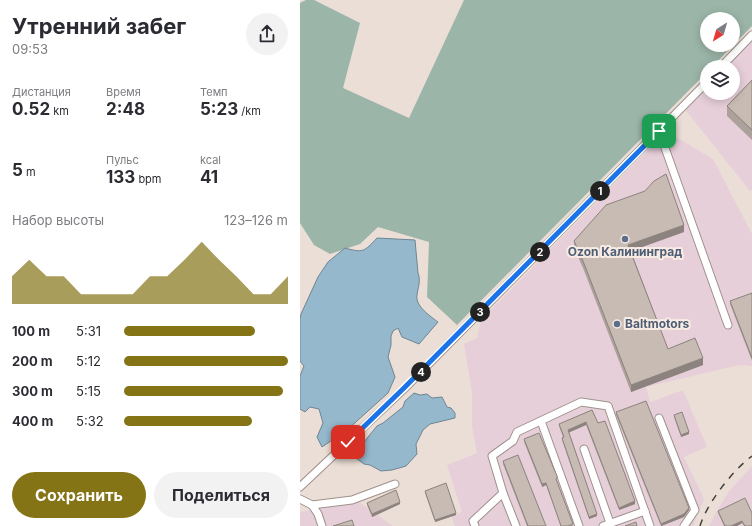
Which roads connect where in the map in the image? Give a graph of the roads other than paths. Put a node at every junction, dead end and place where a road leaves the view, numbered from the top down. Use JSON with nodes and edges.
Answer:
{"nodes":[{"id":1,"x":752,"y":35,"type":"edge"},
{"id":2,"x":728,"y":60,"type":"edge"},
{"id":3,"x":700,"y":89,"type":"edge"},
{"id":4,"x":659,"y":131,"type":"junction"},
{"id":5,"x":728,"y":325,"type":"dead end"},
{"id":6,"x":659,"y":418,"type":"dead end"},
{"id":7,"x":541,"y":420,"type":"junction"},
{"id":8,"x":584,"y":449,"type":"dead end"},
{"id":9,"x":395,"y":484,"type":"dead end"},
{"id":10,"x":300,"y":487,"type":"edge"},
{"id":11,"x":503,"y":493,"type":"junction"},
{"id":12,"x":300,"y":499,"type":"edge"},
{"id":13,"x":312,"y":506,"type":"junction"},
{"id":14,"x":645,"y":510,"type":"junction"},
{"id":15,"x":606,"y":525,"type":"edge"},
{"id":16,"x":322,"y":526,"type":"edge"},
{"id":17,"x":475,"y":526,"type":"edge"},
{"id":18,"x":516,"y":526,"type":"edge"},
{"id":19,"x":579,"y":526,"type":"edge"},
{"id":20,"x":650,"y":526,"type":"edge"},
{"id":21,"x":684,"y":526,"type":"edge"}],
"edges":[{"from":1,"to":2,"type":"street"},
{"from":3,"to":4,"type":"street"},
{"from":4,"to":5,"type":"street"},
{"from":4,"to":10,"type":"street"},
{"from":6,"to":21,"type":"street"},
{"from":7,"to":11,"type":"street"},
{"from":7,"to":14,"type":"street"},
{"from":7,"to":19,"type":"street"},
{"from":8,"to":15,"type":"street"},
{"from":9,"to":13,"type":"street"},
{"from":11,"to":17,"type":"street"},
{"from":11,"to":18,"type":"street"},
{"from":12,"to":13,"type":"street"},
{"from":13,"to":16,"type":"street"},
{"from":14,"to":15,"type":"street"},
{"from":14,"to":20,"type":"street"}]}
